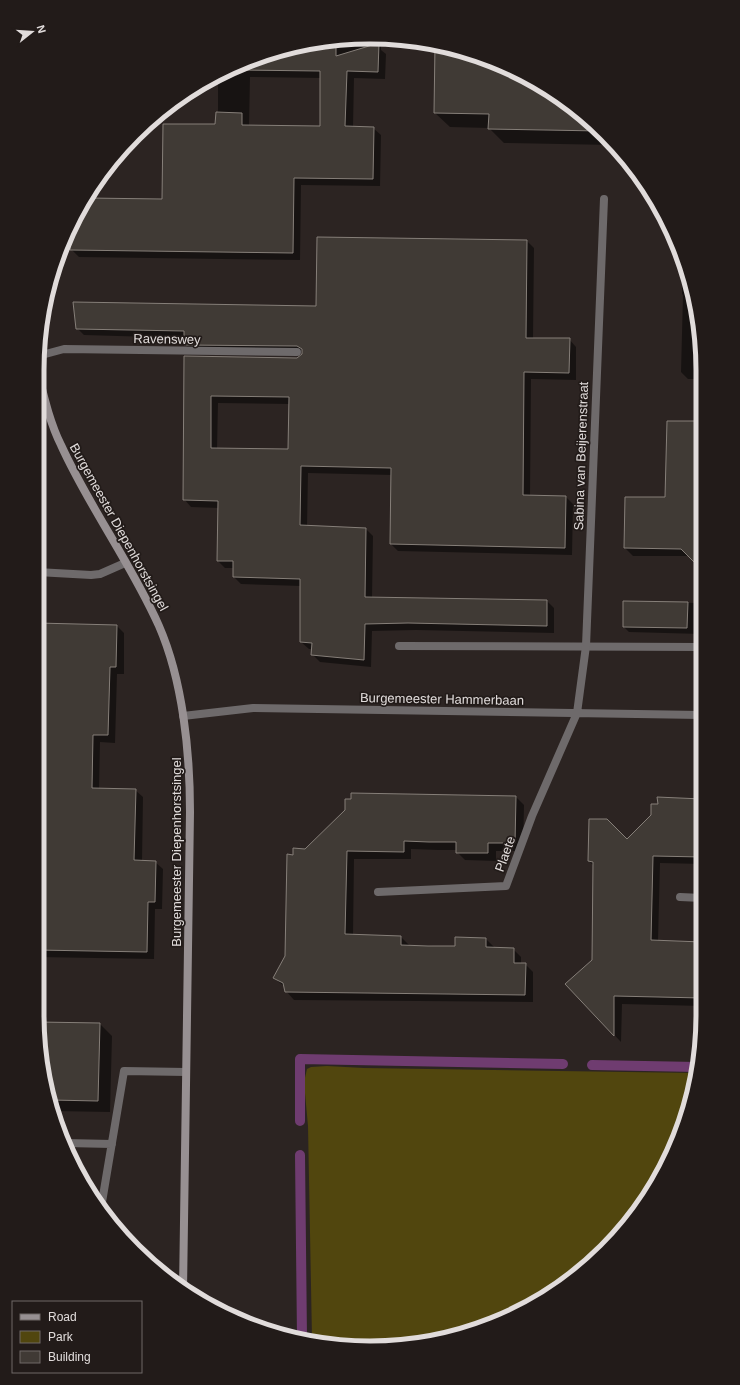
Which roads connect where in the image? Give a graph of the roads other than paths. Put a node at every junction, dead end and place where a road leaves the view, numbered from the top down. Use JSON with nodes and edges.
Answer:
{"nodes":[{"id":1,"x":604,"y":199,"type":"dead end"},
{"id":2,"x":297,"y":352,"type":"dead end"},
{"id":3,"x":45,"y":354,"type":"edge"},
{"id":4,"x":44,"y":395,"type":"edge"},
{"id":5,"x":125,"y":563,"type":"junction"},
{"id":6,"x":44,"y":572,"type":"edge"},
{"id":7,"x":399,"y":646,"type":"dead end"},
{"id":8,"x":586,"y":646,"type":"junction"},
{"id":9,"x":696,"y":647,"type":"edge"},
{"id":10,"x":577,"y":713,"type":"junction"},
{"id":11,"x":696,"y":715,"type":"edge"},
{"id":12,"x":183,"y":716,"type":"junction"},
{"id":13,"x":378,"y":892,"type":"dead end"},
{"id":14,"x":680,"y":897,"type":"dead end"},
{"id":15,"x":696,"y":898,"type":"edge"},
{"id":16,"x":186,"y":1072,"type":"junction"},
{"id":17,"x":70,"y":1143,"type":"edge"},
{"id":18,"x":112,"y":1144,"type":"junction"},
{"id":19,"x":102,"y":1201,"type":"edge"},
{"id":20,"x":183,"y":1282,"type":"edge"}],
"edges":[{"from":1,"to":8,"type":"street","name":"Sabina van Beijerenstraat"},
{"from":2,"to":3,"type":"street","name":"Ravenswey"},
{"from":4,"to":5,"type":"street","name":"Burgemeester Diepenhorstsingel"},
{"from":5,"to":6,"type":"street"},
{"from":5,"to":12,"type":"street","name":"Burgemeester Diepenhorstsingel"},
{"from":7,"to":8,"type":"street"},
{"from":8,"to":9,"type":"street"},
{"from":8,"to":10,"type":"street","name":"Sabina van Beijerenstraat"},
{"from":10,"to":11,"type":"street","name":"Burgemeester Hammerbaan"},
{"from":10,"to":12,"type":"street","name":"Burgemeester Hammerbaan"},
{"from":10,"to":13,"type":"street","name":"Plaete"},
{"from":12,"to":16,"type":"street","name":"Burgemeester Diepenhorstsingel"},
{"from":14,"to":15,"type":"street"},
{"from":16,"to":18,"type":"street"},
{"from":16,"to":20,"type":"street","name":"Burgemeester Diepenhorstsingel"},
{"from":17,"to":18,"type":"street"},
{"from":18,"to":19,"type":"street"}]}
